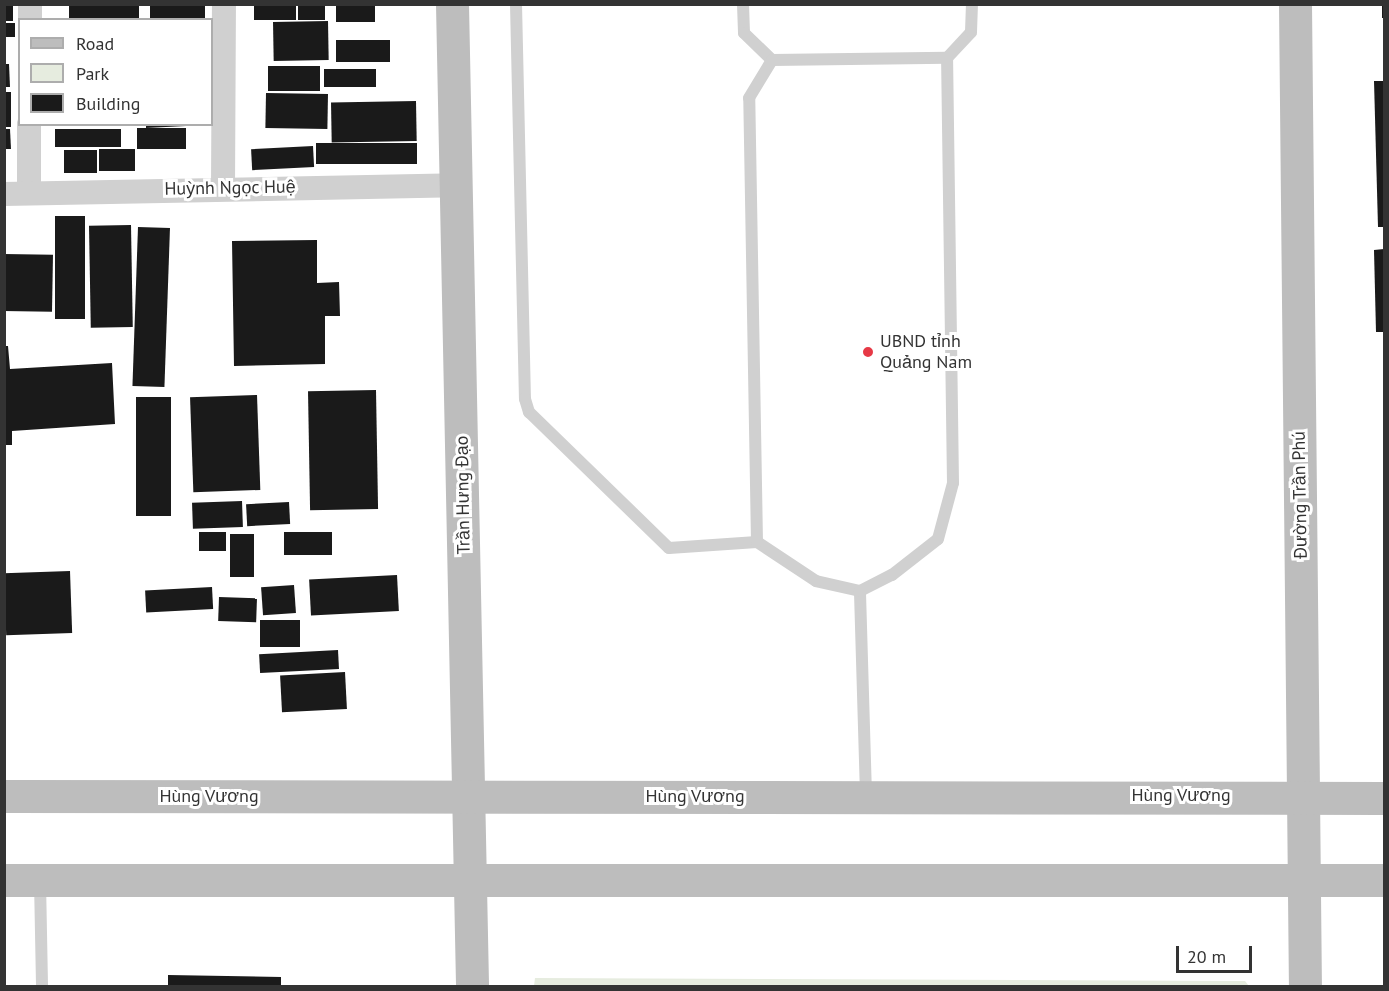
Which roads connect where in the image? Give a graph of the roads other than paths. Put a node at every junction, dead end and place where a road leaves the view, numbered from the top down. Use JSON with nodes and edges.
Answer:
{"nodes":[{"id":1,"x":224,"y":4,"type":"edge"},
{"id":2,"x":452,"y":4,"type":"edge"},
{"id":3,"x":516,"y":4,"type":"edge"},
{"id":4,"x":743,"y":4,"type":"edge"},
{"id":5,"x":972,"y":4,"type":"edge"},
{"id":6,"x":1295,"y":4,"type":"edge"},
{"id":7,"x":947,"y":58,"type":"junction"},
{"id":8,"x":772,"y":60,"type":"junction"},
{"id":9,"x":29,"y":126,"type":"edge"},
{"id":10,"x":456,"y":184,"type":"junction"},
{"id":11,"x":223,"y":188,"type":"junction"},
{"id":12,"x":28,"y":193,"type":"junction"},
{"id":13,"x":4,"y":194,"type":"edge"},
{"id":14,"x":757,"y":542,"type":"junction"},
{"id":15,"x":860,"y":591,"type":"junction"},
{"id":16,"x":470,"y":795,"type":"junction"},
{"id":17,"x":1303,"y":795,"type":"junction"},
{"id":18,"x":4,"y":796,"type":"edge"},
{"id":19,"x":866,"y":796,"type":"junction"},
{"id":20,"x":1384,"y":798,"type":"edge"},
{"id":21,"x":471,"y":879,"type":"junction"},
{"id":22,"x":1304,"y":879,"type":"junction"},
{"id":23,"x":4,"y":880,"type":"edge"},
{"id":24,"x":40,"y":880,"type":"junction"},
{"id":25,"x":1384,"y":880,"type":"edge"},
{"id":26,"x":42,"y":987,"type":"edge"},
{"id":27,"x":472,"y":987,"type":"edge"},
{"id":28,"x":1305,"y":987,"type":"edge"}],
"edges":[{"from":1,"to":11,"type":"street"},
{"from":2,"to":10,"type":"main road","name":"Trần Hưng Đạo"},
{"from":3,"to":14,"type":"lane"},
{"from":4,"to":8,"type":"lane"},
{"from":5,"to":7,"type":"lane"},
{"from":6,"to":17,"type":"main road","name":"Đường Trần Phú"},
{"from":7,"to":8,"type":"lane"},
{"from":7,"to":15,"type":"lane"},
{"from":8,"to":14,"type":"lane"},
{"from":9,"to":12,"type":"street"},
{"from":10,"to":11,"type":"street","name":"Huỳnh Ngọc Huệ"},
{"from":10,"to":16,"type":"main road","name":"Trần Hưng Đạo"},
{"from":11,"to":12,"type":"street","name":"Huỳnh Ngọc Huệ"},
{"from":12,"to":13,"type":"street","name":"Huỳnh Ngọc Huệ"},
{"from":14,"to":15,"type":"lane"},
{"from":15,"to":19,"type":"lane"},
{"from":16,"to":18,"type":"main road","name":"Hùng Vương"},
{"from":16,"to":19,"type":"main road","name":"Hùng Vương"},
{"from":16,"to":21,"type":"main road","name":"Trần Hưng Đạo"},
{"from":17,"to":19,"type":"main road","name":"Hùng Vương"},
{"from":17,"to":20,"type":"main road","name":"Hùng Vương"},
{"from":17,"to":22,"type":"main road","name":"Đường Trần Phú"},
{"from":21,"to":22,"type":"main road"},
{"from":21,"to":24,"type":"main road"},
{"from":21,"to":27,"type":"main road","name":"Trần Hưng Đạo"},
{"from":22,"to":25,"type":"main road"},
{"from":22,"to":28,"type":"main road","name":"Đường Trần Phú"},
{"from":23,"to":24,"type":"main road"},
{"from":24,"to":26,"type":"lane"}]}
